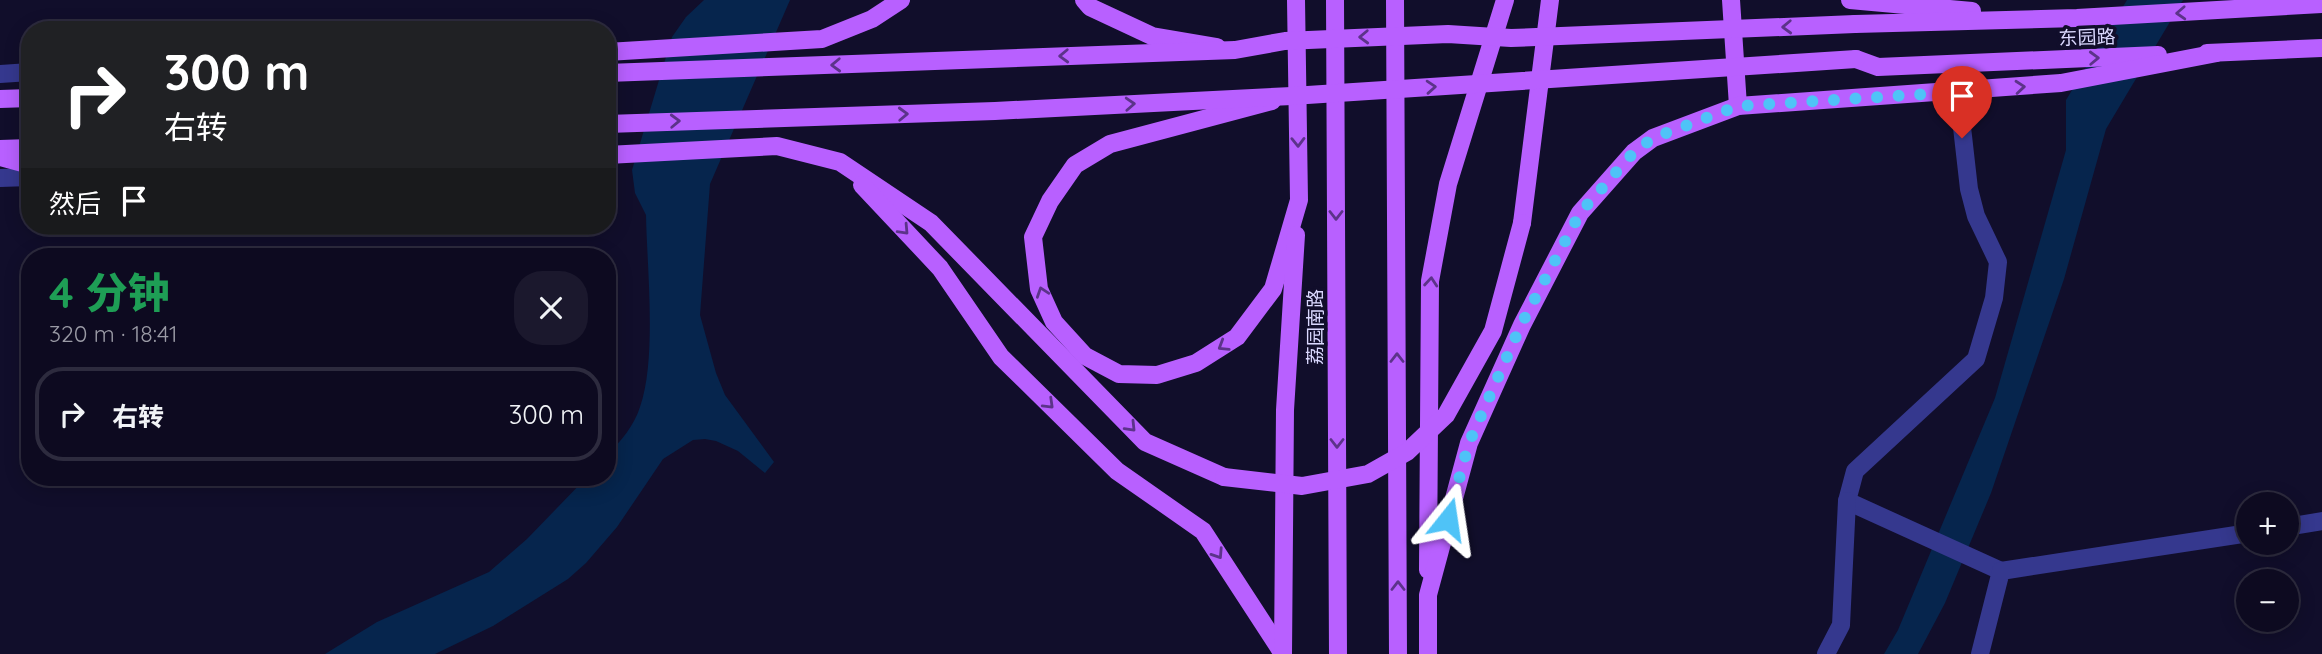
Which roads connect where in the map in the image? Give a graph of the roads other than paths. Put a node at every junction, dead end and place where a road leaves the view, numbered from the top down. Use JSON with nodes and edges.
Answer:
{"nodes":[{"id":1,"x":901,"y":0,"type":"edge"},
{"id":2,"x":1084,"y":0,"type":"edge"},
{"id":3,"x":1296,"y":0,"type":"edge"},
{"id":4,"x":1335,"y":0,"type":"edge"},
{"id":5,"x":1395,"y":0,"type":"edge"},
{"id":6,"x":1505,"y":0,"type":"edge"},
{"id":7,"x":1550,"y":0,"type":"edge"},
{"id":8,"x":1731,"y":0,"type":"edge"},
{"id":9,"x":1850,"y":0,"type":"edge"},
{"id":10,"x":1927,"y":4,"type":"edge"},
{"id":11,"x":2322,"y":4,"type":"edge"},
{"id":12,"x":2077,"y":18,"type":"junction"},
{"id":13,"x":2322,"y":48,"type":"edge"},
{"id":14,"x":1235,"y":50,"type":"junction"},
{"id":15,"x":616,"y":52,"type":"edge"},
{"id":16,"x":2217,"y":53,"type":"junction"},
{"id":17,"x":21,"y":73,"type":"edge"},
{"id":18,"x":616,"y":73,"type":"edge"},
{"id":19,"x":0,"y":74,"type":"edge"},
{"id":20,"x":1958,"y":92,"type":"junction"},
{"id":21,"x":1292,"y":96,"type":"junction"},
{"id":22,"x":21,"y":98,"type":"edge"},
{"id":23,"x":0,"y":99,"type":"edge"},
{"id":24,"x":1738,"y":106,"type":"junction"},
{"id":25,"x":616,"y":124,"type":"edge"},
{"id":26,"x":21,"y":148,"type":"edge"},
{"id":27,"x":0,"y":149,"type":"edge"},
{"id":28,"x":616,"y":155,"type":"edge"},
{"id":29,"x":0,"y":158,"type":"edge"},
{"id":30,"x":840,"y":162,"type":"junction"},
{"id":31,"x":21,"y":163,"type":"edge"},
{"id":32,"x":21,"y":177,"type":"edge"},
{"id":33,"x":0,"y":178,"type":"edge"},
{"id":34,"x":1299,"y":200,"type":"junction"},
{"id":35,"x":1847,"y":502,"type":"junction"},
{"id":36,"x":2322,"y":521,"type":"edge"},
{"id":37,"x":2299,"y":525,"type":"edge"},
{"id":38,"x":2236,"y":535,"type":"edge"},
{"id":39,"x":2001,"y":571,"type":"junction"},
{"id":40,"x":1428,"y":595,"type":"junction"},
{"id":41,"x":1283,"y":654,"type":"edge"},
{"id":42,"x":1338,"y":654,"type":"edge"},
{"id":43,"x":1398,"y":654,"type":"edge"},
{"id":44,"x":1428,"y":654,"type":"edge"},
{"id":45,"x":1826,"y":654,"type":"edge"},
{"id":46,"x":1980,"y":654,"type":"edge"}],
"edges":[{"from":1,"to":15,"type":"main road"},
{"from":2,"to":14,"type":"main road","bridge":true},
{"from":3,"to":34,"type":"main road","one_way":true},
{"from":4,"to":42,"type":"main road","name":"荔园南路","one_way":true},
{"from":43,"to":5,"type":"main road","one_way":true},
{"from":40,"to":6,"type":"main road","one_way":true},
{"from":30,"to":7,"type":"main road","one_way":true,"bridge":true},
{"from":8,"to":24,"type":"main road"},
{"from":9,"to":10,"type":"main road"},
{"from":10,"to":12,"type":"main road"},
{"from":11,"to":12,"type":"main road","name":"东园路","one_way":true},
{"from":12,"to":14,"type":"main road","name":"东园路","one_way":true,"bridge":true},
{"from":13,"to":16,"type":"main road","name":"东园路"},
{"from":14,"to":18,"type":"main road","one_way":true,"bridge":true},
{"from":20,"to":16,"type":"main road","one_way":true},
{"from":21,"to":16,"type":"main road","name":"东园路","one_way":true,"bridge":true},
{"from":17,"to":19,"type":"street"},
{"from":20,"to":24,"type":"main road"},
{"from":20,"to":35,"type":"street"},
{"from":25,"to":21,"type":"main road","one_way":true,"bridge":true},
{"from":34,"to":21,"type":"main road","one_way":true,"bridge":true},
{"from":22,"to":23,"type":"main road"},
{"from":24,"to":40,"type":"main road"},
{"from":26,"to":27,"type":"main road"},
{"from":28,"to":30,"type":"main road"},
{"from":29,"to":31,"type":"main road"},
{"from":30,"to":41,"type":"main road","one_way":true},
{"from":32,"to":33,"type":"street"},
{"from":34,"to":41,"type":"main road"},
{"from":35,"to":39,"type":"street"},
{"from":35,"to":45,"type":"street"},
{"from":36,"to":37,"type":"street"},
{"from":38,"to":39,"type":"street"},
{"from":39,"to":46,"type":"street"},
{"from":40,"to":44,"type":"main road"}]}
